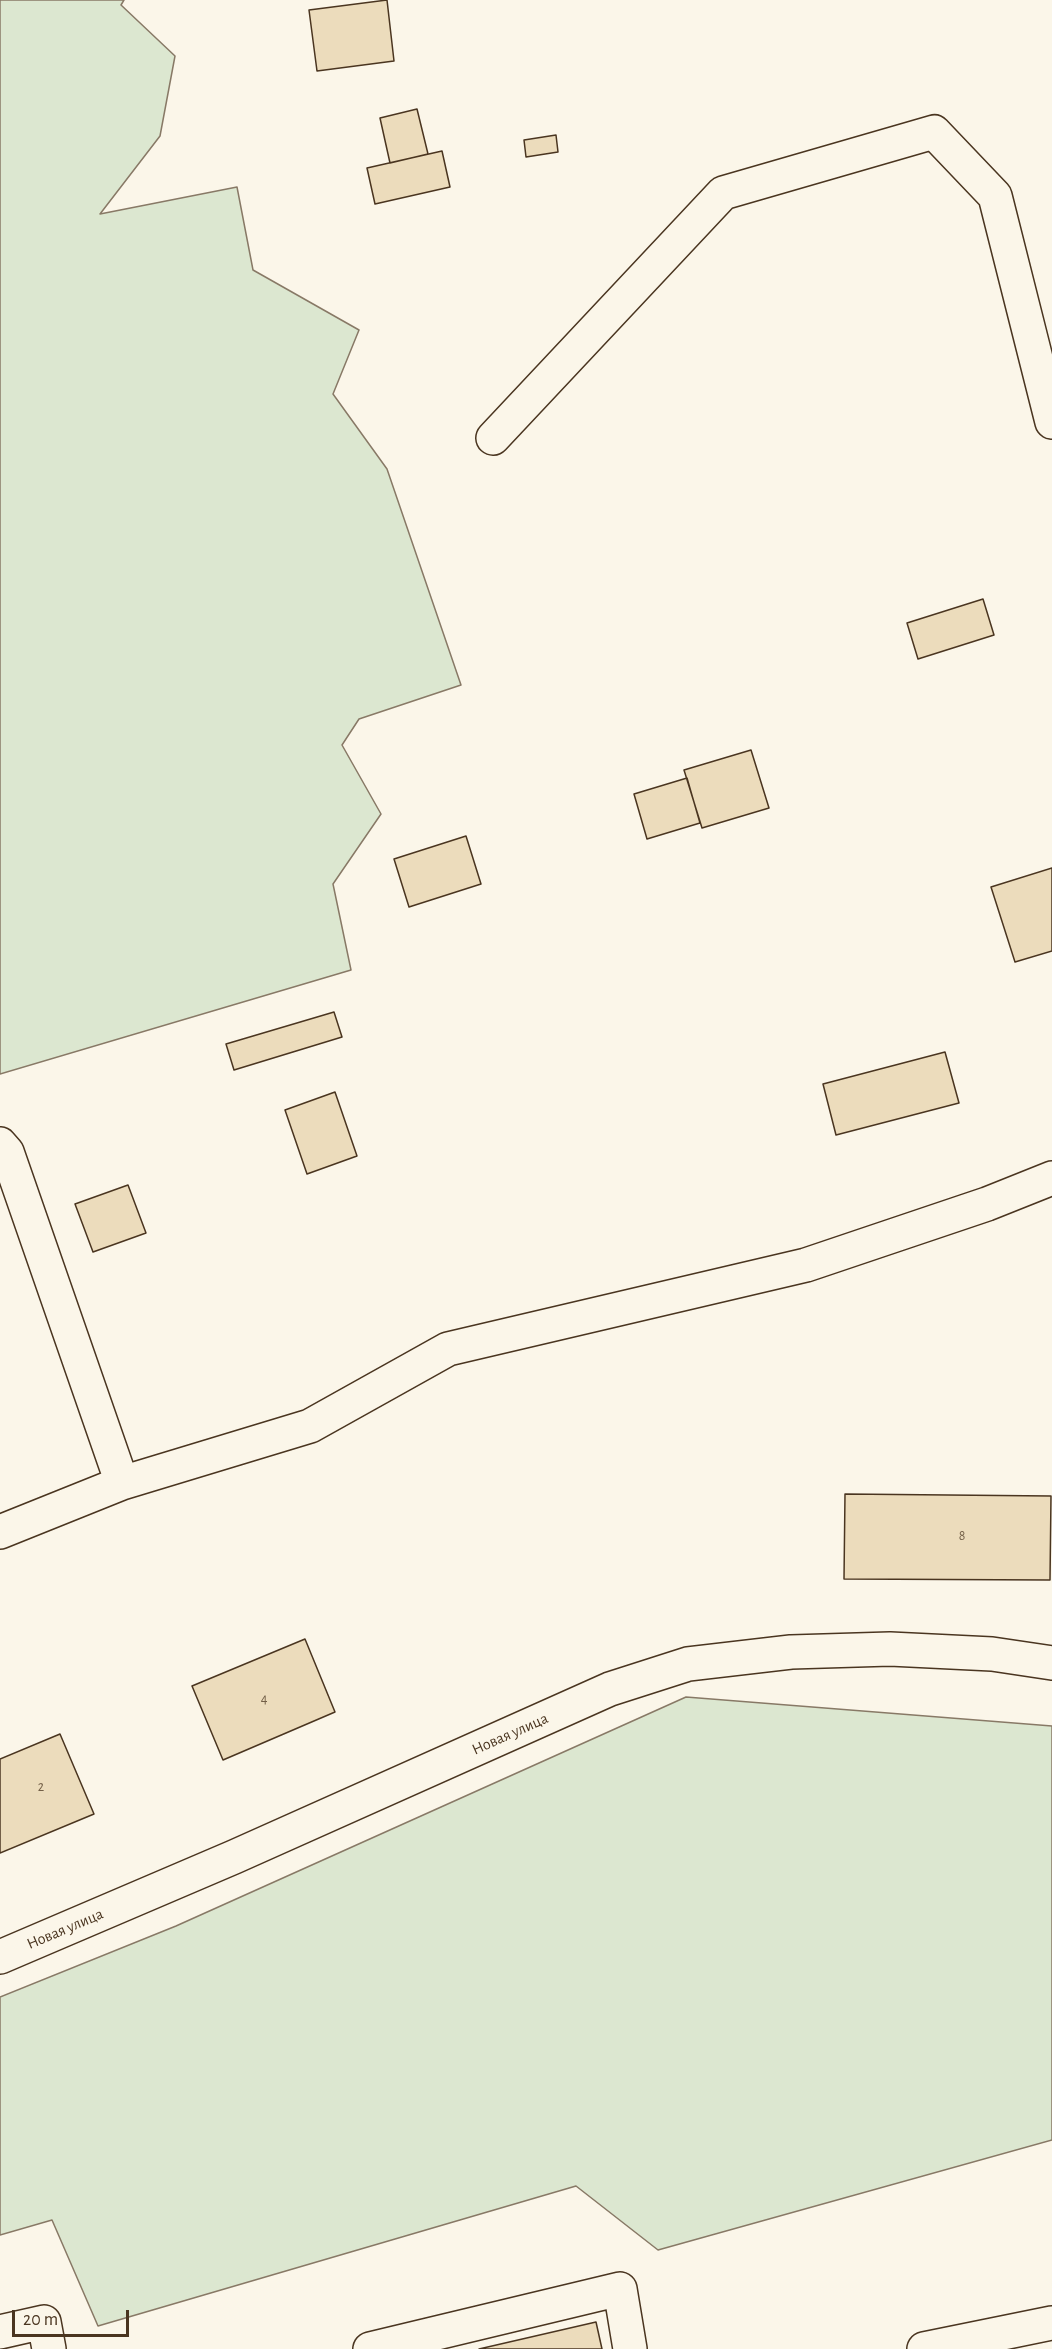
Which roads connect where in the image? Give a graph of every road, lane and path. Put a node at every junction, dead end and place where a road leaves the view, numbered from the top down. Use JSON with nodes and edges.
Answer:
{"nodes":[{"id":1,"x":1052,"y":422,"type":"edge"},
{"id":2,"x":493,"y":438,"type":"dead end"},
{"id":3,"x":0,"y":1144,"type":"edge"},
{"id":4,"x":1052,"y":1178,"type":"edge"},
{"id":5,"x":122,"y":1483,"type":"junction"},
{"id":6,"x":0,"y":1532,"type":"edge"},
{"id":7,"x":1052,"y":1663,"type":"edge"},
{"id":8,"x":0,"y":1957,"type":"edge"},
{"id":9,"x":1052,"y":2323,"type":"edge"},
{"id":10,"x":0,"y":2332,"type":"edge"},
{"id":11,"x":49,"y":2349,"type":"edge"},
{"id":12,"x":370,"y":2349,"type":"edge"},
{"id":13,"x":630,"y":2349,"type":"edge"},
{"id":14,"x":924,"y":2349,"type":"edge"}],
"edges":[{"from":1,"to":2,"type":"main road"},
{"from":3,"to":5,"type":"main road"},
{"from":4,"to":5,"type":"main road"},
{"from":5,"to":6,"type":"main road"},
{"from":7,"to":8,"type":"main road","name":"Новая улица"},
{"from":9,"to":14,"type":"main road"},
{"from":10,"to":11,"type":"main road"},
{"from":12,"to":13,"type":"main road"}]}
